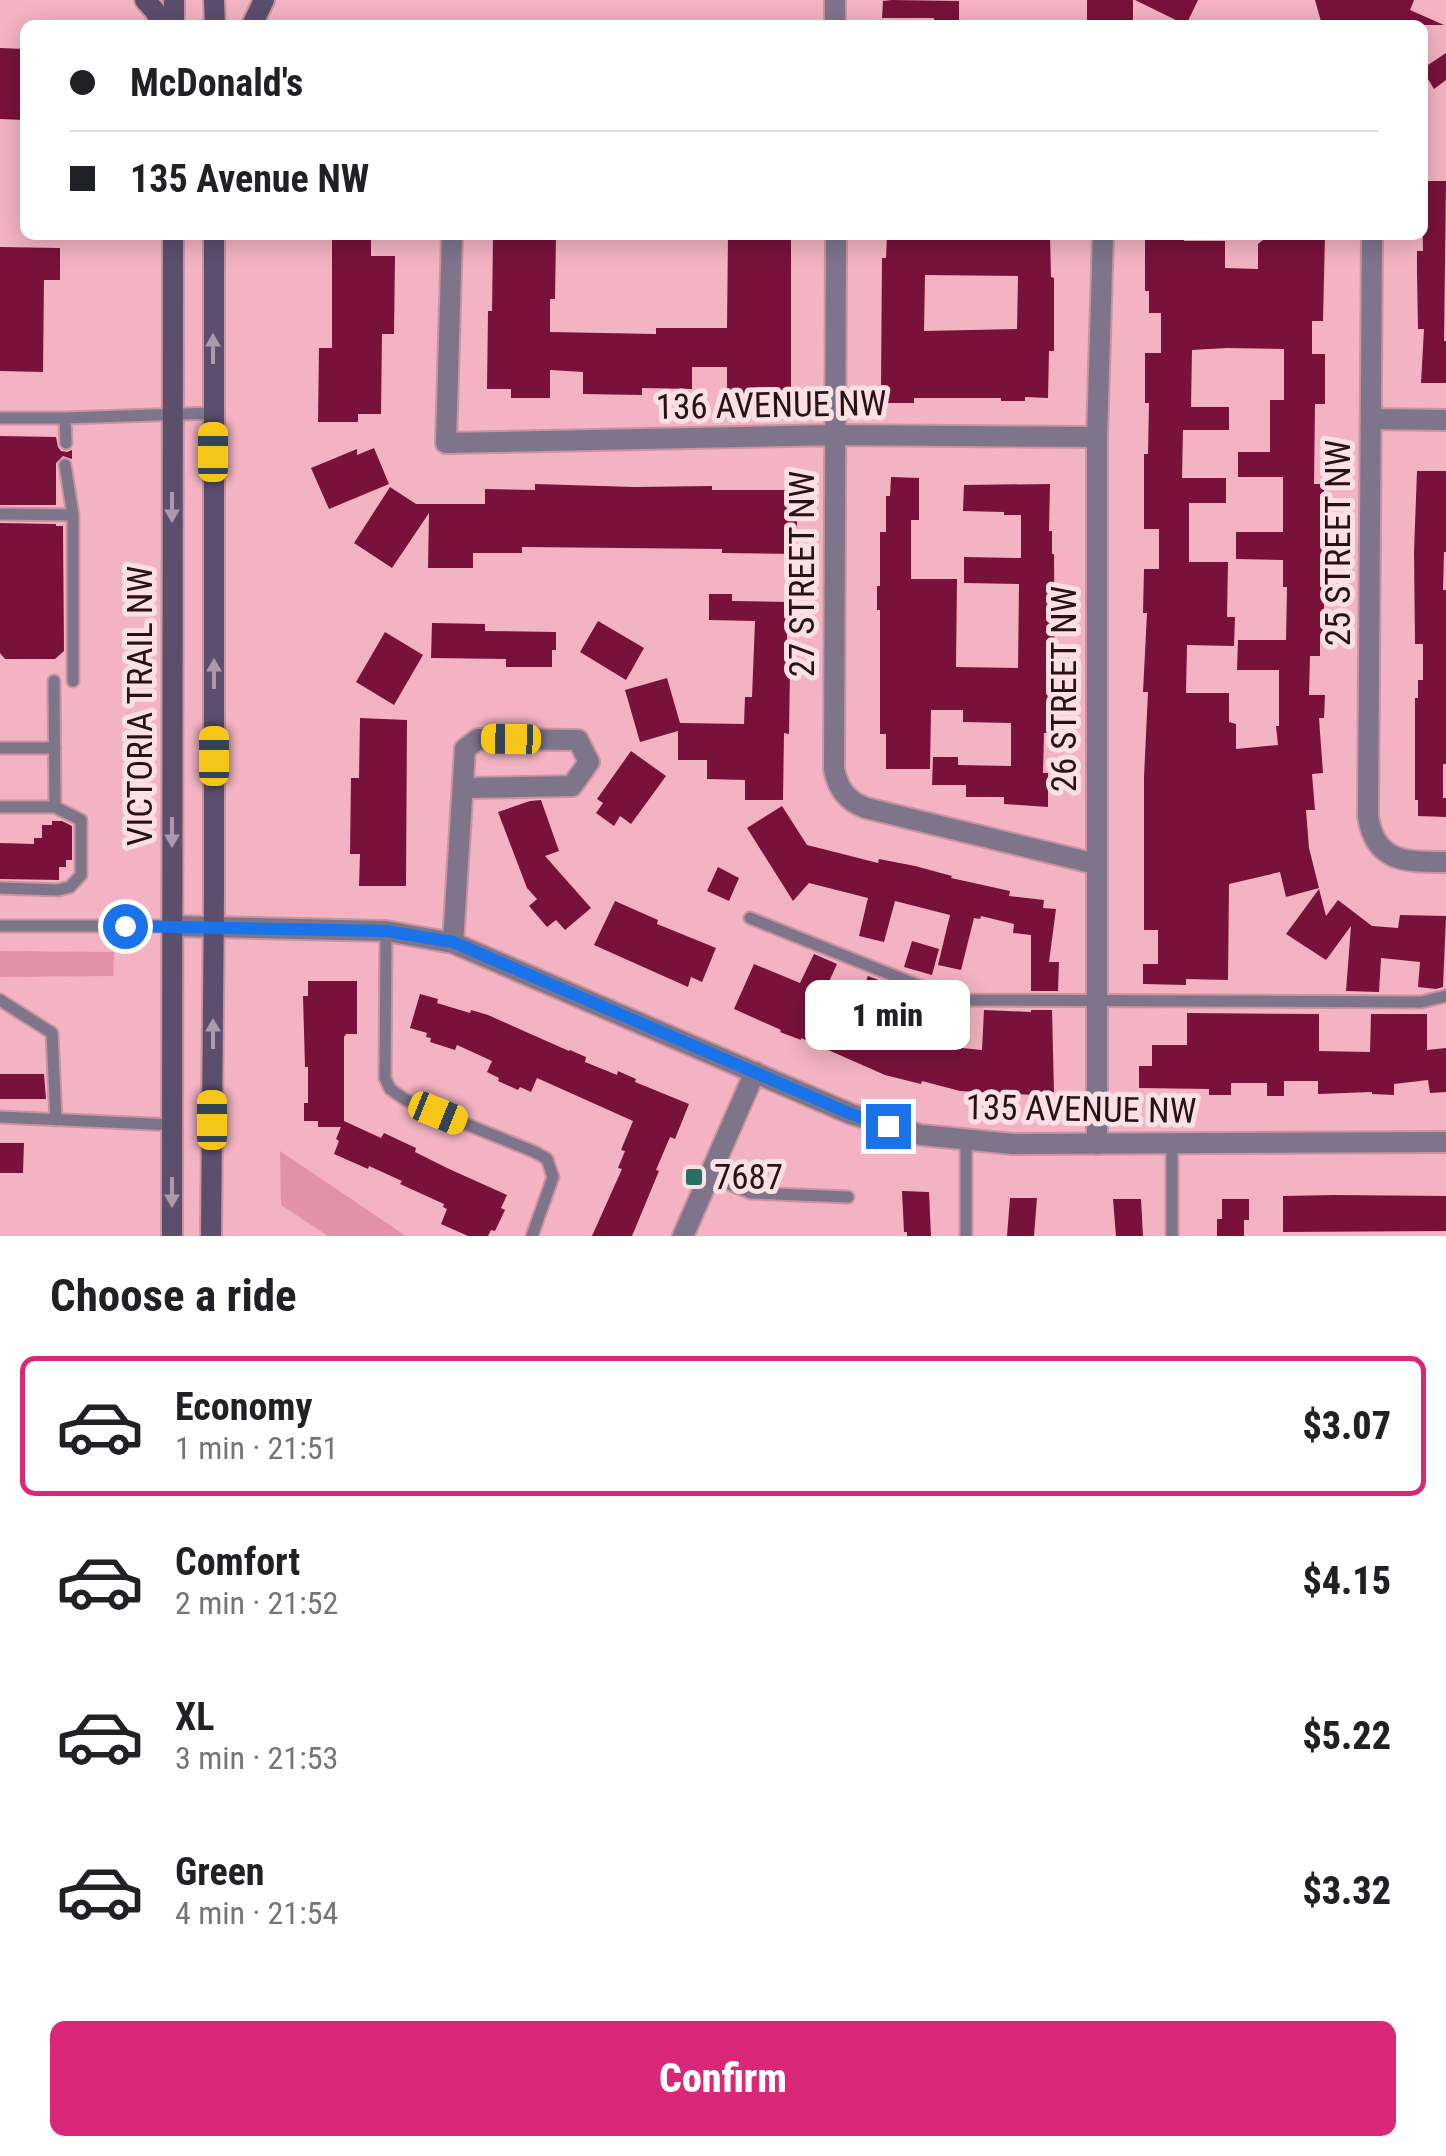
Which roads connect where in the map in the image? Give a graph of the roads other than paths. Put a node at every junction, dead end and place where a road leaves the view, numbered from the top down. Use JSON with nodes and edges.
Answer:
{"nodes":[{"id":1,"x":174,"y":240,"type":"edge"},
{"id":2,"x":214,"y":240,"type":"edge"},
{"id":3,"x":452,"y":240,"type":"edge"},
{"id":4,"x":836,"y":240,"type":"edge"},
{"id":5,"x":1102,"y":240,"type":"edge"},
{"id":6,"x":1372,"y":240,"type":"edge"},
{"id":7,"x":213,"y":413,"type":"junction"},
{"id":8,"x":173,"y":414,"type":"junction"},
{"id":9,"x":0,"y":418,"type":"edge"},
{"id":10,"x":65,"y":418,"type":"junction"},
{"id":11,"x":1371,"y":419,"type":"junction"},
{"id":12,"x":1446,"y":420,"type":"edge"},
{"id":13,"x":836,"y":435,"type":"junction"},
{"id":14,"x":1097,"y":437,"type":"junction"},
{"id":15,"x":66,"y":443,"type":"dead end"},
{"id":16,"x":65,"y":465,"type":"dead end"},
{"id":17,"x":0,"y":514,"type":"edge"},
{"id":18,"x":73,"y":515,"type":"junction"},
{"id":19,"x":54,"y":681,"type":"dead end"},
{"id":20,"x":73,"y":681,"type":"dead end"},
{"id":21,"x":0,"y":748,"type":"edge"},
{"id":22,"x":54,"y":748,"type":"junction"},
{"id":23,"x":464,"y":788,"type":"junction"},
{"id":24,"x":55,"y":806,"type":"junction"},
{"id":25,"x":0,"y":807,"type":"edge"},
{"id":26,"x":1446,"y":862,"type":"edge"},
{"id":27,"x":1096,"y":864,"type":"junction"},
{"id":28,"x":0,"y":888,"type":"edge"},
{"id":29,"x":750,"y":918,"type":"dead end"},
{"id":30,"x":0,"y":926,"type":"edge"},
{"id":31,"x":172,"y":926,"type":"junction"},
{"id":32,"x":213,"y":928,"type":"junction"},
{"id":33,"x":386,"y":931,"type":"junction"},
{"id":34,"x":453,"y":942,"type":"junction"},
{"id":35,"x":1446,"y":996,"type":"edge"},
{"id":36,"x":0,"y":1000,"type":"edge"},
{"id":37,"x":1096,"y":1002,"type":"junction"},
{"id":38,"x":756,"y":1072,"type":"junction"},
{"id":39,"x":0,"y":1117,"type":"edge"},
{"id":40,"x":56,"y":1120,"type":"junction"},
{"id":41,"x":173,"y":1124,"type":"junction"},
{"id":42,"x":966,"y":1141,"type":"junction"},
{"id":43,"x":1446,"y":1142,"type":"edge"},
{"id":44,"x":1097,"y":1144,"type":"junction"},
{"id":45,"x":1172,"y":1144,"type":"junction"},
{"id":46,"x":709,"y":1176,"type":"junction"},
{"id":47,"x":848,"y":1197,"type":"dead end"},
{"id":48,"x":172,"y":1236,"type":"edge"},
{"id":49,"x":211,"y":1236,"type":"edge"},
{"id":50,"x":532,"y":1236,"type":"edge"},
{"id":51,"x":683,"y":1236,"type":"edge"},
{"id":52,"x":966,"y":1236,"type":"edge"},
{"id":53,"x":1172,"y":1236,"type":"edge"}],
"edges":[{"from":1,"to":8,"type":"main road","name":"VICTORIA TRAIL NW"},
{"from":7,"to":2,"type":"main road","name":"VICTORIA TRAIL NW","one_way":true},
{"from":3,"to":13,"type":"street","name":"136 AVENUE NW"},
{"from":4,"to":13,"type":"street","name":"27 STREET NW"},
{"from":5,"to":14,"type":"street","name":"26 STREET NW"},
{"from":6,"to":11,"type":"street","name":"25 STREET NW"},
{"from":7,"to":8,"type":"lane"},
{"from":32,"to":7,"type":"main road","name":"VICTORIA TRAIL NW","one_way":true},
{"from":8,"to":10,"type":"lane"},
{"from":8,"to":31,"type":"main road","name":"VICTORIA TRAIL NW","one_way":true},
{"from":9,"to":10,"type":"lane"},
{"from":10,"to":15,"type":"lane"},
{"from":11,"to":12,"type":"street"},
{"from":11,"to":26,"type":"street","name":"25 STREET NW"},
{"from":13,"to":14,"type":"street","name":"136 AVENUE NW"},
{"from":13,"to":27,"type":"street","name":"27 STREET NW"},
{"from":14,"to":27,"type":"street","name":"26 STREET NW"},
{"from":16,"to":18,"type":"lane"},
{"from":17,"to":18,"type":"lane"},
{"from":18,"to":20,"type":"lane"},
{"from":19,"to":22,"type":"lane"},
{"from":21,"to":22,"type":"lane"},
{"from":22,"to":24,"type":"lane"},
{"from":23,"to":23,"type":"street"},
{"from":23,"to":34,"type":"street"},
{"from":24,"to":25,"type":"lane"},
{"from":24,"to":28,"type":"lane"},
{"from":27,"to":37,"type":"street","name":"26 STREET NW"},
{"from":29,"to":37,"type":"lane"},
{"from":30,"to":31,"type":"lane"},
{"from":31,"to":32,"type":"street","name":"135 AVENUE NW"},
{"from":31,"to":41,"type":"main road","name":"VICTORIA TRAIL NW"},
{"from":32,"to":33,"type":"street","name":"135 AVENUE NW"},
{"from":49,"to":32,"type":"main road","name":"VICTORIA TRAIL NW","one_way":true},
{"from":33,"to":34,"type":"street","name":"135 AVENUE NW"},
{"from":33,"to":50,"type":"lane"},
{"from":34,"to":38,"type":"street","name":"135 AVENUE NW"},
{"from":35,"to":37,"type":"lane"},
{"from":36,"to":40,"type":"lane"},
{"from":37,"to":44,"type":"street","name":"26 STREET NW"},
{"from":38,"to":42,"type":"street","name":"135 AVENUE NW"},
{"from":38,"to":46,"type":"street"},
{"from":39,"to":40,"type":"lane"},
{"from":40,"to":41,"type":"lane"},
{"from":41,"to":48,"type":"main road","name":"VICTORIA TRAIL NW","one_way":true},
{"from":42,"to":44,"type":"street","name":"135 AVENUE NW"},
{"from":42,"to":52,"type":"lane"},
{"from":43,"to":45,"type":"street","name":"135 AVENUE NW"},
{"from":44,"to":45,"type":"street","name":"135 AVENUE NW"},
{"from":45,"to":53,"type":"lane"},
{"from":46,"to":47,"type":"lane"},
{"from":46,"to":51,"type":"street"}]}
